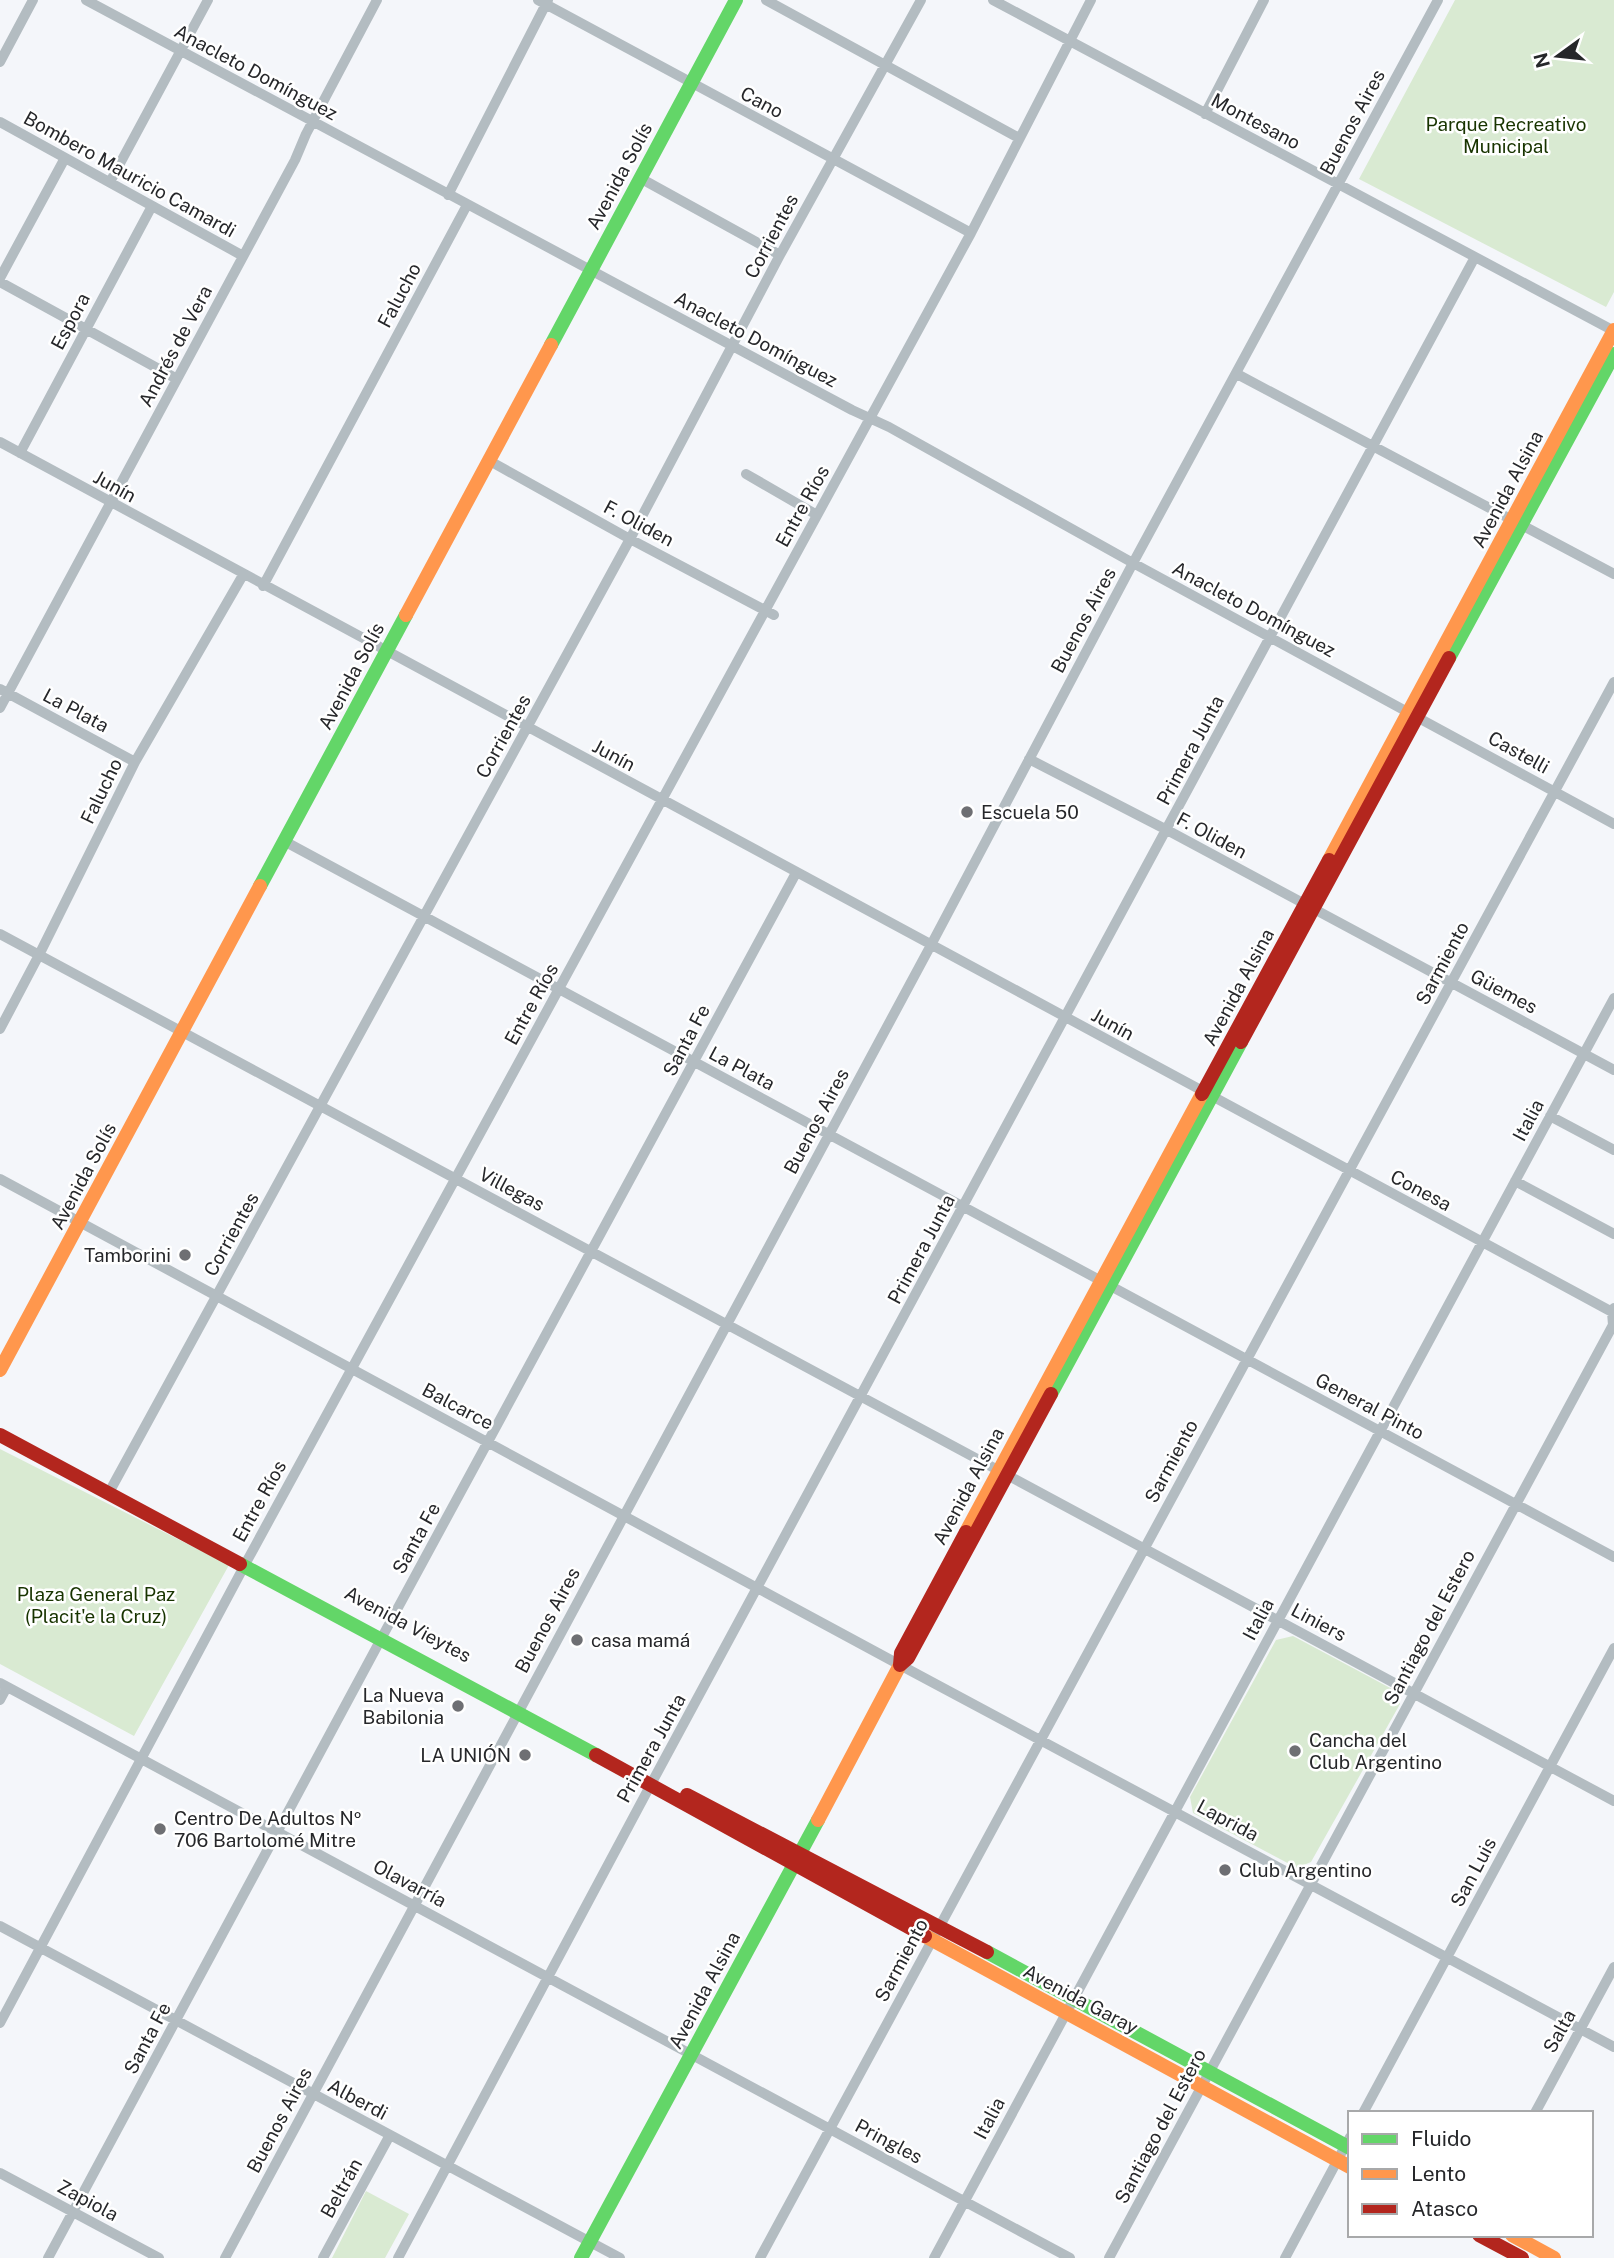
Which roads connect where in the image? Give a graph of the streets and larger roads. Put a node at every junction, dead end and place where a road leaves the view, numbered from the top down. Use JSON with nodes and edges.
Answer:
{"nodes":[{"id":1,"x":33,"y":0,"type":"edge"},
{"id":2,"x":86,"y":0,"type":"edge"},
{"id":3,"x":208,"y":0,"type":"edge"},
{"id":4,"x":377,"y":0,"type":"edge"},
{"id":5,"x":736,"y":0,"type":"edge"},
{"id":6,"x":766,"y":0,"type":"edge"},
{"id":7,"x":921,"y":0,"type":"edge"},
{"id":8,"x":993,"y":0,"type":"edge"},
{"id":9,"x":1091,"y":0,"type":"edge"},
{"id":10,"x":1264,"y":0,"type":"edge"},
{"id":11,"x":1438,"y":0,"type":"edge"},
{"id":12,"x":544,"y":1,"type":"edge"},
{"id":13,"x":1069,"y":42,"type":"junction"},
{"id":14,"x":181,"y":51,"type":"junction"},
{"id":15,"x":0,"y":62,"type":"edge"},
{"id":16,"x":885,"y":65,"type":"junction"},
{"id":17,"x":691,"y":83,"type":"junction"},
{"id":18,"x":1205,"y":114,"type":"junction"},
{"id":19,"x":0,"y":122,"type":"edge"},
{"id":20,"x":313,"y":122,"type":"junction"},
{"id":21,"x":1020,"y":138,"type":"junction"},
{"id":22,"x":65,"y":158,"type":"junction"},
{"id":23,"x":833,"y":159,"type":"junction"},
{"id":24,"x":640,"y":178,"type":"junction"},
{"id":25,"x":110,"y":183,"type":"junction"},
{"id":26,"x":1338,"y":184,"type":"junction"},
{"id":27,"x":448,"y":195,"type":"junction"},
{"id":28,"x":467,"y":205,"type":"junction"},
{"id":29,"x":152,"y":206,"type":"junction"},
{"id":30,"x":971,"y":233,"type":"junction"},
{"id":31,"x":780,"y":255,"type":"junction"},
{"id":32,"x":243,"y":256,"type":"junction"},
{"id":33,"x":1475,"y":257,"type":"junction"},
{"id":34,"x":589,"y":271,"type":"junction"},
{"id":35,"x":0,"y":280,"type":"edge"},
{"id":36,"x":86,"y":329,"type":"junction"},
{"id":37,"x":1614,"y":330,"type":"edge"},
{"id":38,"x":732,"y":346,"type":"junction"},
{"id":39,"x":1614,"y":354,"type":"edge"},
{"id":40,"x":1237,"y":374,"type":"junction"},
{"id":41,"x":177,"y":379,"type":"junction"},
{"id":42,"x":870,"y":418,"type":"junction"},
{"id":43,"x":0,"y":442,"type":"edge"},
{"id":44,"x":1374,"y":446,"type":"junction"},
{"id":45,"x":20,"y":453,"type":"junction"},
{"id":46,"x":488,"y":460,"type":"junction"},
{"id":47,"x":746,"y":474,"type":"dead end"},
{"id":48,"x":110,"y":503,"type":"junction"},
{"id":49,"x":817,"y":515,"type":"junction"},
{"id":50,"x":1518,"y":522,"type":"junction"},
{"id":51,"x":630,"y":539,"type":"junction"},
{"id":52,"x":1133,"y":563,"type":"junction"},
{"id":53,"x":1614,"y":573,"type":"edge"},
{"id":54,"x":243,"y":575,"type":"junction"},
{"id":55,"x":263,"y":586,"type":"junction"},
{"id":56,"x":770,"y":613,"type":"junction"},
{"id":57,"x":1270,"y":638,"type":"junction"},
{"id":58,"x":386,"y":652,"type":"junction"},
{"id":59,"x":1614,"y":682,"type":"edge"},
{"id":60,"x":4,"y":691,"type":"edge"},
{"id":61,"x":0,"y":708,"type":"edge"},
{"id":62,"x":1413,"y":714,"type":"junction"},
{"id":63,"x":527,"y":728,"type":"junction"},
{"id":64,"x":1029,"y":759,"type":"junction"},
{"id":65,"x":135,"y":762,"type":"junction"},
{"id":66,"x":1555,"y":791,"type":"junction"},
{"id":67,"x":662,"y":801,"type":"junction"},
{"id":68,"x":1614,"y":824,"type":"edge"},
{"id":69,"x":1167,"y":830,"type":"junction"},
{"id":70,"x":284,"y":841,"type":"junction"},
{"id":71,"x":796,"y":873,"type":"junction"},
{"id":72,"x":1309,"y":907,"type":"junction"},
{"id":73,"x":424,"y":917,"type":"junction"},
{"id":74,"x":0,"y":934,"type":"edge"},
{"id":75,"x":932,"y":945,"type":"junction"},
{"id":76,"x":40,"y":955,"type":"junction"},
{"id":77,"x":1451,"y":983,"type":"junction"},
{"id":78,"x":559,"y":989,"type":"junction"},
{"id":79,"x":1614,"y":998,"type":"edge"},
{"id":80,"x":1066,"y":1018,"type":"junction"},
{"id":81,"x":0,"y":1028,"type":"edge"},
{"id":82,"x":182,"y":1032,"type":"junction"},
{"id":83,"x":1584,"y":1054,"type":"junction"},
{"id":84,"x":694,"y":1062,"type":"junction"},
{"id":85,"x":1614,"y":1070,"type":"edge"},
{"id":86,"x":1207,"y":1095,"type":"junction"},
{"id":87,"x":321,"y":1106,"type":"junction"},
{"id":88,"x":1550,"y":1116,"type":"junction"},
{"id":89,"x":829,"y":1135,"type":"junction"},
{"id":90,"x":1614,"y":1150,"type":"edge"},
{"id":91,"x":1349,"y":1171,"type":"junction"},
{"id":92,"x":455,"y":1178,"type":"junction"},
{"id":93,"x":0,"y":1179,"type":"edge"},
{"id":94,"x":1515,"y":1181,"type":"junction"},
{"id":95,"x":964,"y":1207,"type":"junction"},
{"id":96,"x":80,"y":1222,"type":"junction"},
{"id":97,"x":1614,"y":1234,"type":"edge"},
{"id":98,"x":1482,"y":1242,"type":"junction"},
{"id":99,"x":592,"y":1252,"type":"junction"},
{"id":100,"x":1105,"y":1283,"type":"junction"},
{"id":101,"x":217,"y":1296,"type":"junction"},
{"id":102,"x":1613,"y":1311,"type":"edge"},
{"id":103,"x":727,"y":1324,"type":"junction"},
{"id":104,"x":1247,"y":1359,"type":"junction"},
{"id":105,"x":352,"y":1369,"type":"junction"},
{"id":106,"x":0,"y":1370,"type":"edge"},
{"id":107,"x":861,"y":1397,"type":"junction"},
{"id":108,"x":0,"y":1423,"type":"edge"},
{"id":109,"x":1380,"y":1431,"type":"junction"},
{"id":110,"x":0,"y":1434,"type":"edge"},
{"id":111,"x":488,"y":1443,"type":"junction"},
{"id":112,"x":1003,"y":1472,"type":"junction"},
{"id":113,"x":112,"y":1487,"type":"junction"},
{"id":114,"x":1516,"y":1504,"type":"junction"},
{"id":115,"x":624,"y":1516,"type":"junction"},
{"id":116,"x":1144,"y":1548,"type":"junction"},
{"id":117,"x":1614,"y":1557,"type":"edge"},
{"id":118,"x":246,"y":1562,"type":"junction"},
{"id":119,"x":758,"y":1588,"type":"junction"},
{"id":120,"x":1277,"y":1620,"type":"junction"},
{"id":121,"x":382,"y":1636,"type":"junction"},
{"id":122,"x":1614,"y":1648,"type":"edge"},
{"id":123,"x":900,"y":1665,"type":"junction"},
{"id":124,"x":4,"y":1685,"type":"edge"},
{"id":125,"x":1414,"y":1693,"type":"junction"},
{"id":126,"x":0,"y":1700,"type":"edge"},
{"id":127,"x":519,"y":1709,"type":"junction"},
{"id":128,"x":1040,"y":1740,"type":"junction"},
{"id":129,"x":141,"y":1759,"type":"junction"},
{"id":130,"x":1550,"y":1766,"type":"junction"},
{"id":131,"x":652,"y":1782,"type":"junction"},
{"id":132,"x":1614,"y":1801,"type":"edge"},
{"id":133,"x":1174,"y":1811,"type":"junction"},
{"id":134,"x":278,"y":1832,"type":"junction"},
{"id":135,"x":797,"y":1859,"type":"junction"},
{"id":136,"x":1310,"y":1884,"type":"junction"},
{"id":137,"x":414,"y":1905,"type":"junction"},
{"id":138,"x":0,"y":1926,"type":"edge"},
{"id":139,"x":939,"y":1926,"type":"junction"},
{"id":140,"x":931,"y":1940,"type":"junction"},
{"id":141,"x":40,"y":1948,"type":"junction"},
{"id":142,"x":1447,"y":1957,"type":"junction"},
{"id":143,"x":1614,"y":1967,"type":"edge"},
{"id":144,"x":549,"y":1977,"type":"junction"},
{"id":145,"x":1073,"y":1998,"type":"junction"},
{"id":146,"x":1065,"y":2013,"type":"junction"},
{"id":147,"x":176,"y":2021,"type":"junction"},
{"id":148,"x":0,"y":2023,"type":"edge"},
{"id":149,"x":1580,"y":2029,"type":"junction"},
{"id":150,"x":1614,"y":2047,"type":"edge"},
{"id":151,"x":691,"y":2054,"type":"junction"},
{"id":152,"x":1209,"y":2072,"type":"junction"},
{"id":153,"x":1201,"y":2086,"type":"junction"},
{"id":154,"x":313,"y":2094,"type":"junction"},
{"id":155,"x":1364,"y":2111,"type":"edge"},
{"id":156,"x":1536,"y":2111,"type":"edge"},
{"id":157,"x":830,"y":2129,"type":"junction"},
{"id":158,"x":390,"y":2135,"type":"junction"},
{"id":159,"x":1348,"y":2144,"type":"edge"},
{"id":160,"x":1344,"y":2164,"type":"edge"},
{"id":161,"x":447,"y":2166,"type":"junction"},
{"id":162,"x":0,"y":2173,"type":"edge"},
{"id":163,"x":965,"y":2201,"type":"junction"},
{"id":164,"x":73,"y":2212,"type":"junction"},
{"id":165,"x":1483,"y":2237,"type":"edge"},
{"id":166,"x":1516,"y":2237,"type":"edge"},
{"id":167,"x":589,"y":2241,"type":"junction"},
{"id":168,"x":48,"y":2258,"type":"edge"},
{"id":169,"x":159,"y":2258,"type":"edge"},
{"id":170,"x":225,"y":2258,"type":"edge"},
{"id":171,"x":323,"y":2258,"type":"edge"},
{"id":172,"x":398,"y":2258,"type":"edge"},
{"id":173,"x":581,"y":2258,"type":"edge"},
{"id":174,"x":620,"y":2258,"type":"edge"},
{"id":175,"x":760,"y":2258,"type":"edge"},
{"id":176,"x":934,"y":2258,"type":"edge"},
{"id":177,"x":1070,"y":2258,"type":"edge"},
{"id":178,"x":1109,"y":2258,"type":"edge"},
{"id":179,"x":1285,"y":2258,"type":"edge"},
{"id":180,"x":1522,"y":2258,"type":"edge"},
{"id":181,"x":1555,"y":2258,"type":"edge"}],
"edges":[{"from":1,"to":15,"type":"street"},
{"from":2,"to":14,"type":"street","name":"Anacleto Domínguez"},
{"from":3,"to":14,"type":"street"},
{"from":4,"to":20,"type":"street","name":"Andrés de Vera"},
{"from":5,"to":17,"type":"street","name":"Avenida Solís"},
{"from":6,"to":16,"type":"street"},
{"from":7,"to":16,"type":"street","name":"Corrientes"},
{"from":8,"to":13,"type":"street","name":"Montesano"},
{"from":9,"to":13,"type":"street","name":"Entre Ríos"},
{"from":10,"to":18,"type":"street"},
{"from":11,"to":26,"type":"street","name":"Buenos Aires"},
{"from":12,"to":17,"type":"street","name":"Cano"},
{"from":12,"to":27,"type":"street"},
{"from":13,"to":18,"type":"street","name":"Montesano"},
{"from":13,"to":21,"type":"street","name":"Entre Ríos"},
{"from":14,"to":20,"type":"street","name":"Anacleto Domínguez"},
{"from":14,"to":25,"type":"street"},
{"from":16,"to":21,"type":"street"},
{"from":16,"to":23,"type":"street","name":"Corrientes"},
{"from":17,"to":23,"type":"street","name":"Cano"},
{"from":17,"to":24,"type":"street","name":"Avenida Solís"},
{"from":18,"to":26,"type":"street","name":"Montesano"},
{"from":19,"to":22,"type":"street","name":"Bombero Mauricio Camardi"},
{"from":20,"to":27,"type":"street","name":"Anacleto Domínguez"},
{"from":20,"to":32,"type":"street","name":"Andrés de Vera"},
{"from":21,"to":30,"type":"street","name":"Entre Ríos"},
{"from":22,"to":25,"type":"street","name":"Bombero Mauricio Camardi"},
{"from":22,"to":35,"type":"street"},
{"from":23,"to":30,"type":"street","name":"Cano"},
{"from":23,"to":31,"type":"street","name":"Corrientes"},
{"from":24,"to":31,"type":"street"},
{"from":24,"to":34,"type":"street","name":"Avenida Solís"},
{"from":25,"to":29,"type":"street","name":"Bombero Mauricio Camardi"},
{"from":26,"to":33,"type":"street","name":"Montesano"},
{"from":26,"to":40,"type":"street","name":"Buenos Aires"},
{"from":27,"to":28,"type":"street","name":"Anacleto Domínguez"},
{"from":28,"to":34,"type":"street","name":"Anacleto Domínguez"},
{"from":28,"to":55,"type":"street","name":"Falucho"},
{"from":29,"to":32,"type":"street","name":"Bombero Mauricio Camardi"},
{"from":29,"to":36,"type":"street","name":"Espora"},
{"from":30,"to":42,"type":"street","name":"Entre Ríos"},
{"from":31,"to":38,"type":"street","name":"Corrientes"},
{"from":32,"to":41,"type":"street","name":"Andrés de Vera"},
{"from":33,"to":37,"type":"street","name":"Montesano"},
{"from":33,"to":44,"type":"street","name":"Primera Junta"},
{"from":34,"to":38,"type":"street","name":"Anacleto Domínguez"},
{"from":34,"to":46,"type":"street","name":"Avenida Solís"},
{"from":35,"to":36,"type":"street"},
{"from":36,"to":41,"type":"street"},
{"from":36,"to":45,"type":"street","name":"Espora"},
{"from":37,"to":50,"type":"street","name":"Avenida Alsina"},
{"from":38,"to":42,"type":"street","name":"Anacleto Domínguez"},
{"from":38,"to":51,"type":"street","name":"Corrientes"},
{"from":39,"to":50,"type":"street","name":"Avenida Alsina"},
{"from":40,"to":44,"type":"street"},
{"from":40,"to":52,"type":"street","name":"Buenos Aires"},
{"from":41,"to":48,"type":"street","name":"Andrés de Vera"},
{"from":42,"to":49,"type":"street","name":"Entre Ríos"},
{"from":42,"to":52,"type":"street","name":"Anacleto Domínguez"},
{"from":43,"to":45,"type":"street","name":"Junín"},
{"from":44,"to":50,"type":"street"},
{"from":44,"to":57,"type":"street","name":"Primera Junta"},
{"from":45,"to":48,"type":"street","name":"Junín"},
{"from":46,"to":51,"type":"street","name":"F. Oliden"},
{"from":46,"to":58,"type":"street","name":"Avenida Solís"},
{"from":47,"to":49,"type":"street"},
{"from":48,"to":54,"type":"street","name":"Junín"},
{"from":48,"to":60,"type":"street","name":"Andrés de Vera"},
{"from":49,"to":56,"type":"street","name":"Entre Ríos"},
{"from":50,"to":53,"type":"street"},
{"from":50,"to":62,"type":"street","name":"Avenida Alsina"},
{"from":51,"to":56,"type":"street","name":"F. Oliden"},
{"from":51,"to":63,"type":"street","name":"Corrientes"},
{"from":52,"to":57,"type":"street","name":"Anacleto Domínguez"},
{"from":52,"to":64,"type":"street","name":"Buenos Aires"},
{"from":54,"to":55,"type":"street","name":"Junín"},
{"from":54,"to":65,"type":"street","name":"Falucho"},
{"from":55,"to":58,"type":"street","name":"Junín"},
{"from":56,"to":67,"type":"street","name":"Entre Ríos"},
{"from":57,"to":62,"type":"street","name":"Anacleto Domínguez"},
{"from":57,"to":69,"type":"street","name":"Primera Junta"},
{"from":58,"to":63,"type":"street","name":"Junín"},
{"from":58,"to":70,"type":"street","name":"Avenida Solís"},
{"from":59,"to":66,"type":"street","name":"Sarmiento"},
{"from":60,"to":61,"type":"street","name":"Andrés de Vera"},
{"from":60,"to":65,"type":"street","name":"La Plata"},
{"from":62,"to":66,"type":"street","name":"Castelli"},
{"from":62,"to":72,"type":"street","name":"Avenida Alsina"},
{"from":63,"to":67,"type":"street","name":"Junín"},
{"from":63,"to":73,"type":"street","name":"Corrientes"},
{"from":64,"to":69,"type":"street","name":"F. Oliden"},
{"from":64,"to":75,"type":"street","name":"Buenos Aires"},
{"from":65,"to":76,"type":"street","name":"Falucho"},
{"from":66,"to":68,"type":"street","name":"Castelli"},
{"from":66,"to":77,"type":"street","name":"Sarmiento"},
{"from":67,"to":71,"type":"street","name":"Junín"},
{"from":67,"to":78,"type":"street","name":"Entre Ríos"},
{"from":69,"to":72,"type":"street","name":"F. Oliden"},
{"from":69,"to":80,"type":"street","name":"Primera Junta"},
{"from":70,"to":73,"type":"street","name":"La Plata"},
{"from":70,"to":82,"type":"street","name":"Avenida Solís"},
{"from":71,"to":75,"type":"street","name":"Junín"},
{"from":71,"to":84,"type":"street","name":"Santa Fe"},
{"from":72,"to":77,"type":"street","name":"Güemes"},
{"from":72,"to":86,"type":"street","name":"Avenida Alsina"},
{"from":73,"to":78,"type":"street","name":"La Plata"},
{"from":73,"to":87,"type":"street","name":"Corrientes"},
{"from":74,"to":76,"type":"street","name":"Villegas"},
{"from":75,"to":80,"type":"street","name":"Junín"},
{"from":75,"to":89,"type":"street","name":"Buenos Aires"},
{"from":76,"to":81,"type":"street","name":"Falucho"},
{"from":76,"to":82,"type":"street","name":"Villegas"},
{"from":77,"to":83,"type":"street","name":"Güemes"},
{"from":77,"to":91,"type":"street","name":"Sarmiento"},
{"from":78,"to":84,"type":"street","name":"La Plata"},
{"from":78,"to":92,"type":"street","name":"Entre Ríos"},
{"from":79,"to":83,"type":"street","name":"Italia"},
{"from":80,"to":86,"type":"street","name":"Junín"},
{"from":80,"to":95,"type":"street","name":"Primera Junta"},
{"from":82,"to":87,"type":"street","name":"Villegas"},
{"from":82,"to":96,"type":"street","name":"Avenida Solís"},
{"from":83,"to":85,"type":"street","name":"Güemes"},
{"from":83,"to":88,"type":"street","name":"Italia"},
{"from":84,"to":89,"type":"street","name":"La Plata"},
{"from":84,"to":99,"type":"street","name":"Santa Fe"},
{"from":86,"to":91,"type":"street","name":"Conesa"},
{"from":86,"to":100,"type":"street","name":"Avenida Alsina"},
{"from":87,"to":92,"type":"street","name":"Villegas"},
{"from":87,"to":101,"type":"street","name":"Corrientes"},
{"from":88,"to":90,"type":"street"},
{"from":88,"to":94,"type":"street","name":"Italia"},
{"from":89,"to":95,"type":"street","name":"La Plata"},
{"from":89,"to":103,"type":"street","name":"Buenos Aires"},
{"from":91,"to":98,"type":"street","name":"Conesa"},
{"from":91,"to":104,"type":"street","name":"Sarmiento"},
{"from":92,"to":99,"type":"street","name":"Villegas"},
{"from":92,"to":105,"type":"street","name":"Entre Ríos"},
{"from":93,"to":96,"type":"street","name":"Balcarce"},
{"from":94,"to":97,"type":"street"},
{"from":94,"to":98,"type":"street","name":"Italia"},
{"from":95,"to":100,"type":"street","name":"La Plata"},
{"from":95,"to":107,"type":"street","name":"Primera Junta"},
{"from":96,"to":101,"type":"street","name":"Balcarce"},
{"from":96,"to":106,"type":"street","name":"Avenida Solís"},
{"from":98,"to":102,"type":"street","name":"Conesa"},
{"from":98,"to":109,"type":"street","name":"Italia"},
{"from":99,"to":103,"type":"street","name":"Villegas"},
{"from":99,"to":111,"type":"street","name":"Santa Fe"},
{"from":100,"to":104,"type":"street","name":"General Pinto"},
{"from":100,"to":112,"type":"street","name":"Avenida Alsina"},
{"from":101,"to":105,"type":"street","name":"Balcarce"},
{"from":101,"to":113,"type":"street","name":"Corrientes"},
{"from":102,"to":114,"type":"street","name":"Santiago del Estero"},
{"from":103,"to":107,"type":"street","name":"Villegas"},
{"from":103,"to":115,"type":"street","name":"Buenos Aires"},
{"from":104,"to":109,"type":"street","name":"General Pinto"},
{"from":104,"to":116,"type":"street","name":"Sarmiento"},
{"from":105,"to":111,"type":"street","name":"Balcarce"},
{"from":105,"to":118,"type":"street","name":"Entre Ríos"},
{"from":107,"to":112,"type":"street","name":"Villegas"},
{"from":107,"to":119,"type":"street","name":"Primera Junta"},
{"from":108,"to":113,"type":"street","name":"Avenida Vieytes"},
{"from":109,"to":114,"type":"street","name":"General Pinto"},
{"from":109,"to":120,"type":"street","name":"Italia"},
{"from":110,"to":118,"type":"street","name":"Avenida Vieytes"},
{"from":111,"to":115,"type":"street","name":"Balcarce"},
{"from":111,"to":121,"type":"street","name":"Santa Fe"},
{"from":112,"to":116,"type":"street","name":"Liniers"},
{"from":112,"to":123,"type":"street","name":"Avenida Alsina"},
{"from":113,"to":118,"type":"street","name":"Avenida Vieytes"},
{"from":114,"to":117,"type":"street","name":"General Pinto"},
{"from":114,"to":125,"type":"street","name":"Santiago del Estero"},
{"from":115,"to":119,"type":"street","name":"Balcarce"},
{"from":115,"to":127,"type":"street","name":"Buenos Aires"},
{"from":116,"to":120,"type":"street","name":"Liniers"},
{"from":116,"to":128,"type":"street","name":"Sarmiento"},
{"from":118,"to":121,"type":"street","name":"Avenida Vieytes"},
{"from":118,"to":129,"type":"street","name":"Entre Ríos"},
{"from":119,"to":123,"type":"street","name":"Balcarce"},
{"from":119,"to":131,"type":"street","name":"Primera Junta"},
{"from":120,"to":125,"type":"street","name":"Liniers"},
{"from":120,"to":133,"type":"street","name":"Italia"},
{"from":121,"to":127,"type":"street","name":"Avenida Vieytes"},
{"from":121,"to":134,"type":"street","name":"Santa Fe"},
{"from":122,"to":130,"type":"street","name":"San Luis"},
{"from":123,"to":128,"type":"street","name":"Laprida"},
{"from":123,"to":135,"type":"street","name":"Avenida Alsina"},
{"from":124,"to":126,"type":"street"},
{"from":124,"to":129,"type":"street","name":"Olavarría"},
{"from":125,"to":130,"type":"street","name":"Liniers"},
{"from":125,"to":136,"type":"street","name":"Santiago del Estero"},
{"from":127,"to":131,"type":"street","name":"Avenida Vieytes"},
{"from":127,"to":137,"type":"street","name":"Buenos Aires"},
{"from":128,"to":133,"type":"street","name":"Laprida"},
{"from":128,"to":139,"type":"street","name":"Sarmiento"},
{"from":129,"to":134,"type":"street","name":"Olavarría"},
{"from":129,"to":141,"type":"street","name":"Entre Ríos"},
{"from":130,"to":132,"type":"street","name":"Liniers"},
{"from":130,"to":142,"type":"street","name":"San Luis"},
{"from":131,"to":135,"type":"street","name":"Avenida Vieytes"},
{"from":131,"to":144,"type":"street","name":"Primera Junta"},
{"from":133,"to":136,"type":"street","name":"Laprida"},
{"from":133,"to":145,"type":"street","name":"Italia"},
{"from":134,"to":137,"type":"street","name":"Olavarría"},
{"from":134,"to":147,"type":"street","name":"Santa Fe"},
{"from":135,"to":139,"type":"street","name":"Avenida Garay"},
{"from":135,"to":140,"type":"street","name":"Avenida Garay"},
{"from":135,"to":151,"type":"street","name":"Avenida Alsina"},
{"from":136,"to":142,"type":"street","name":"Laprida"},
{"from":136,"to":152,"type":"street","name":"Santiago del Estero"},
{"from":137,"to":144,"type":"street","name":"Olavarría"},
{"from":137,"to":154,"type":"street","name":"Buenos Aires"},
{"from":138,"to":141,"type":"street","name":"Alberdi"},
{"from":139,"to":140,"type":"street","name":"Sarmiento"},
{"from":139,"to":145,"type":"street","name":"Avenida Garay"},
{"from":140,"to":146,"type":"street","name":"Avenida Garay"},
{"from":140,"to":157,"type":"street","name":"Sarmiento"},
{"from":141,"to":147,"type":"street","name":"Alberdi"},
{"from":141,"to":148,"type":"street","name":"Entre Ríos"},
{"from":142,"to":149,"type":"street","name":"Laprida"},
{"from":142,"to":155,"type":"street","name":"San Luis"},
{"from":143,"to":149,"type":"street","name":"Salta"},
{"from":144,"to":151,"type":"street","name":"Olavarría"},
{"from":144,"to":161,"type":"street","name":"Primera Junta"},
{"from":145,"to":146,"type":"street","name":"Italia"},
{"from":145,"to":152,"type":"street","name":"Avenida Garay"},
{"from":146,"to":153,"type":"street","name":"Avenida Garay"},
{"from":146,"to":163,"type":"street","name":"Italia"},
{"from":147,"to":154,"type":"street","name":"Alberdi"},
{"from":147,"to":164,"type":"street","name":"Santa Fe"},
{"from":149,"to":150,"type":"street","name":"Laprida"},
{"from":149,"to":156,"type":"street","name":"Salta"},
{"from":151,"to":157,"type":"street","name":"Pringles"},
{"from":151,"to":167,"type":"street","name":"Avenida Alsina"},
{"from":152,"to":153,"type":"street","name":"Santiago del Estero"},
{"from":152,"to":159,"type":"street","name":"Avenida Garay"},
{"from":153,"to":160,"type":"street","name":"Avenida Garay"},
{"from":153,"to":178,"type":"street","name":"Santiago del Estero"},
{"from":154,"to":158,"type":"street","name":"Alberdi"},
{"from":154,"to":170,"type":"street","name":"Buenos Aires"},
{"from":157,"to":163,"type":"street","name":"Pringles"},
{"from":157,"to":175,"type":"street","name":"Sarmiento"},
{"from":158,"to":161,"type":"street","name":"Alberdi"},
{"from":158,"to":171,"type":"street","name":"Beltrán"},
{"from":159,"to":160,"type":"street"},
{"from":160,"to":179,"type":"street"},
{"from":161,"to":167,"type":"street","name":"Alberdi"},
{"from":161,"to":172,"type":"street","name":"Primera Junta"},
{"from":162,"to":164,"type":"street","name":"Zapiola"},
{"from":163,"to":176,"type":"street","name":"Italia"},
{"from":163,"to":177,"type":"street","name":"Pringles"},
{"from":164,"to":168,"type":"street","name":"Santa Fe"},
{"from":164,"to":169,"type":"street","name":"Zapiola"},
{"from":165,"to":180,"type":"street"},
{"from":166,"to":181,"type":"street"},
{"from":167,"to":173,"type":"street","name":"Avenida Alsina"},
{"from":167,"to":174,"type":"street","name":"Alberdi"}]}
